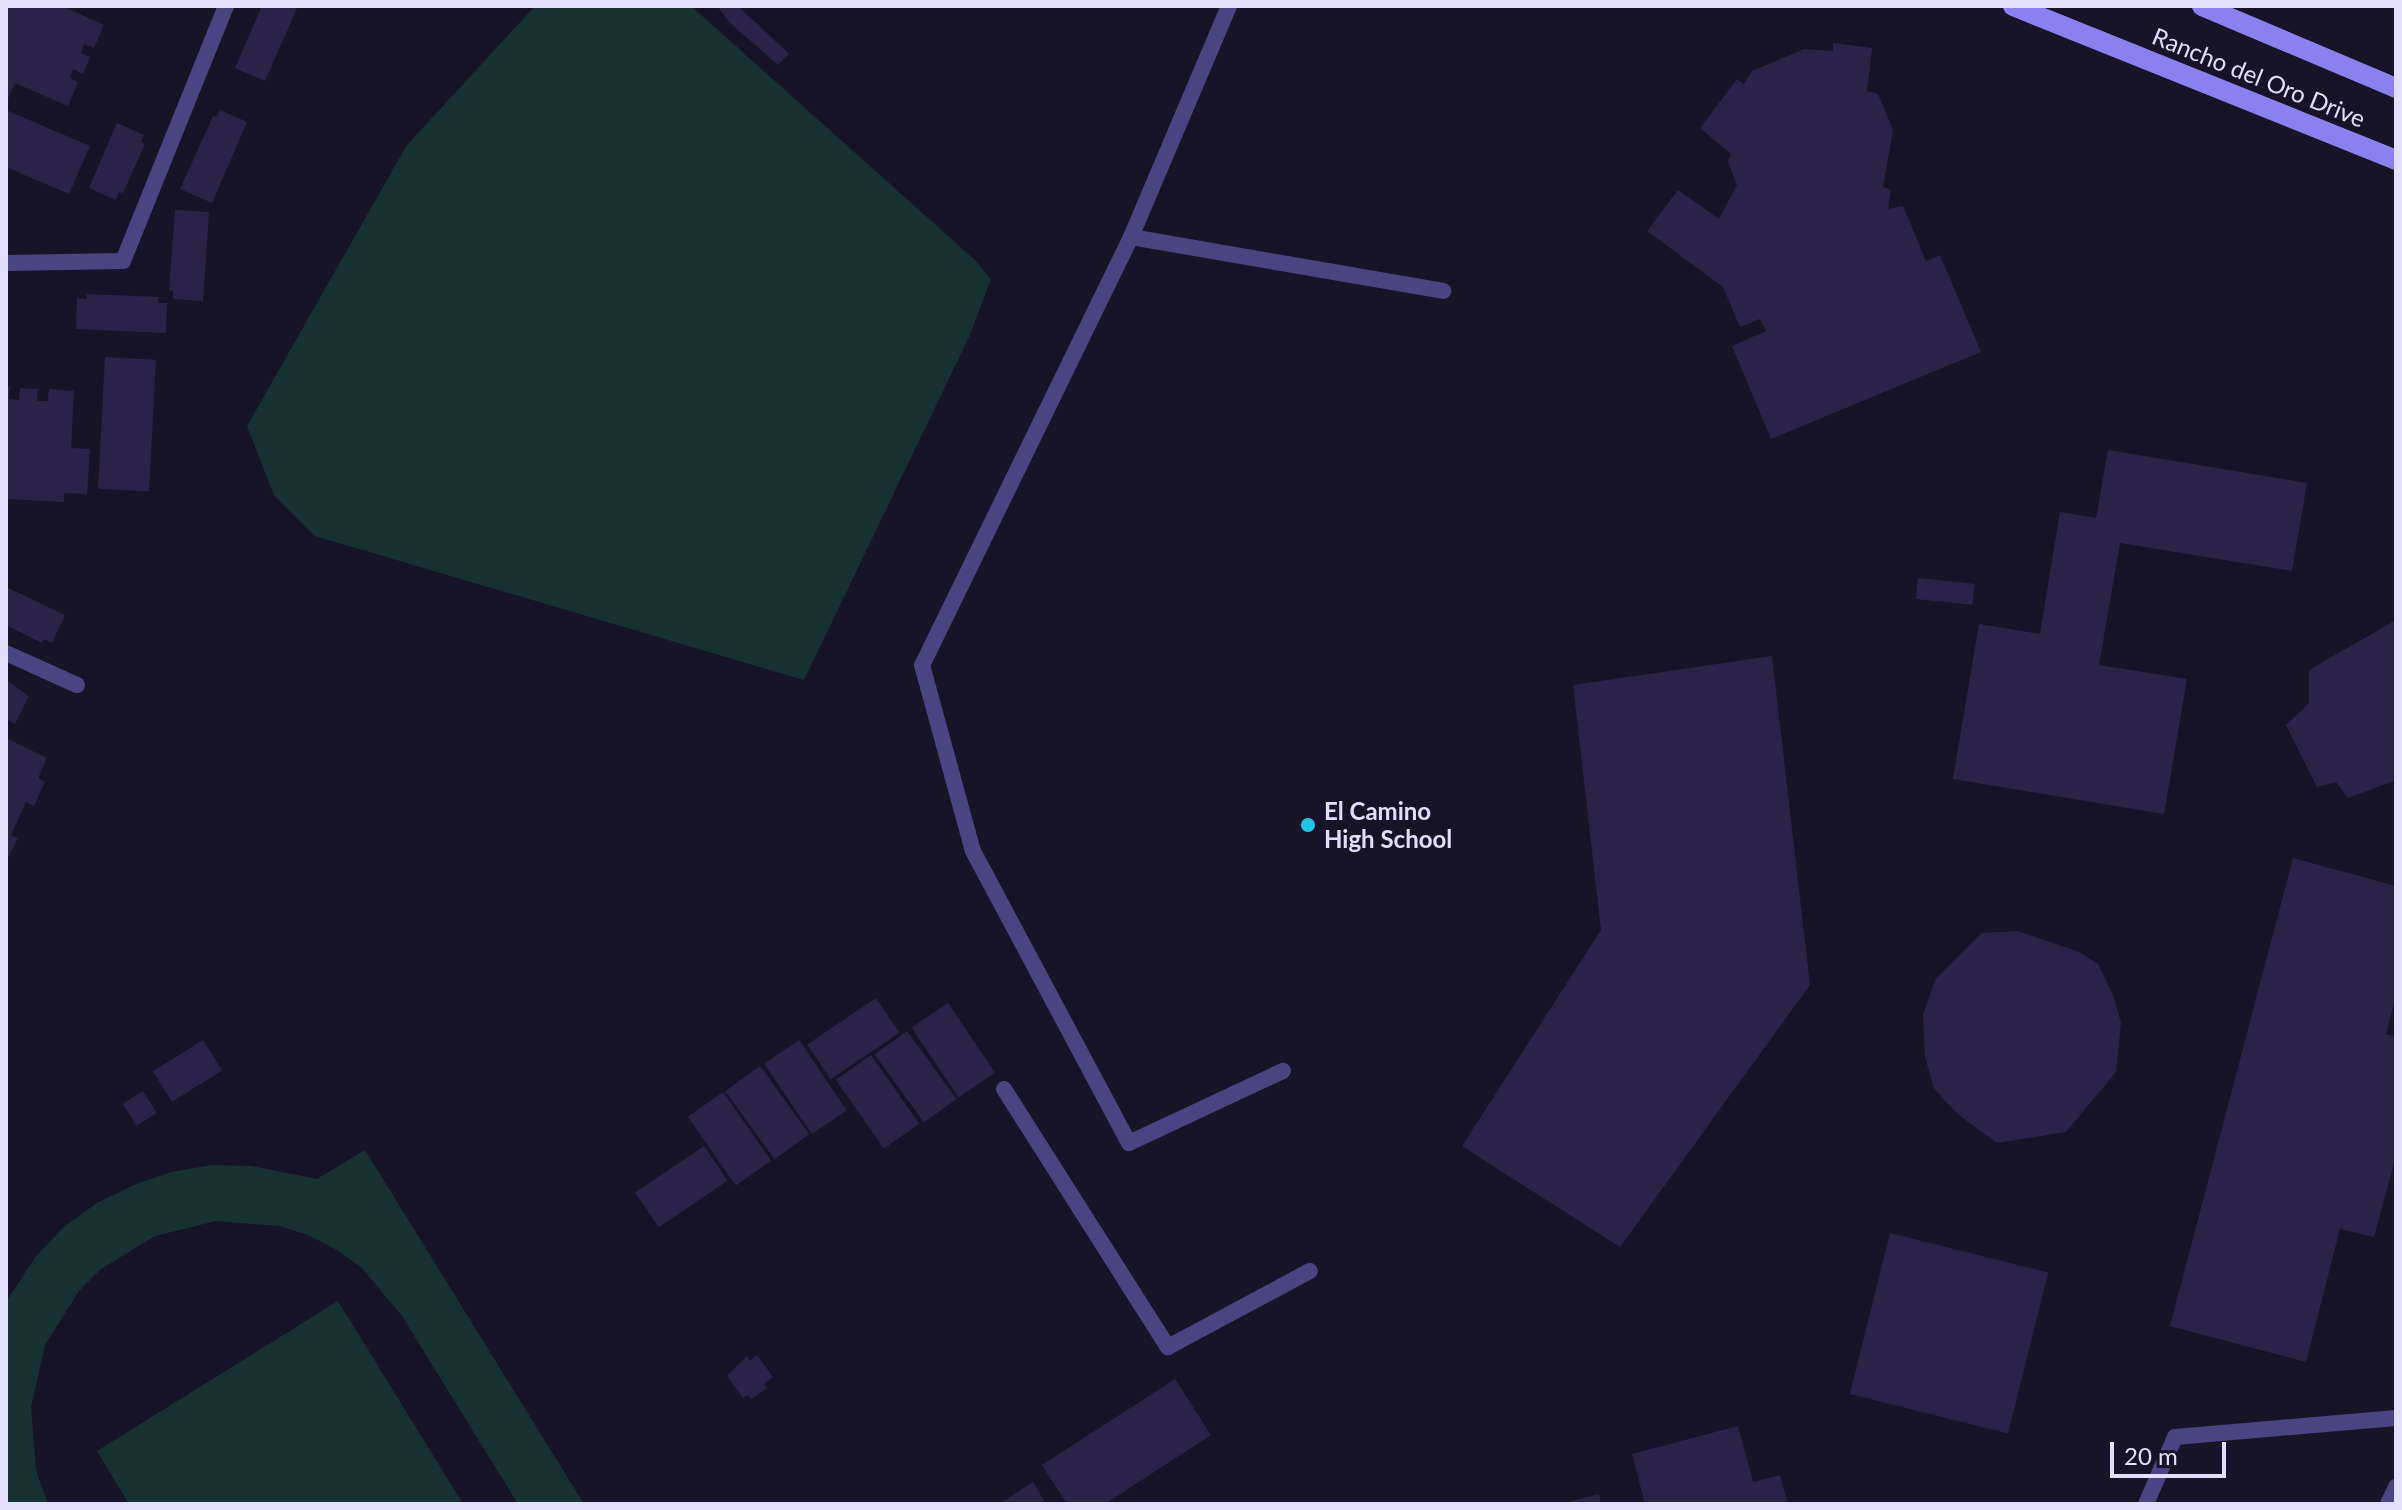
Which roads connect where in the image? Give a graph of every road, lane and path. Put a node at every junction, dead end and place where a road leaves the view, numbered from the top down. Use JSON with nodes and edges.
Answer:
{"nodes":[{"id":1,"x":226,"y":6,"type":"edge"},
{"id":2,"x":1229,"y":6,"type":"edge"},
{"id":3,"x":2013,"y":6,"type":"edge"},
{"id":4,"x":2202,"y":6,"type":"edge"},
{"id":5,"x":2396,"y":88,"type":"edge"},
{"id":6,"x":2396,"y":160,"type":"edge"},
{"id":7,"x":1131,"y":237,"type":"junction"},
{"id":8,"x":6,"y":263,"type":"edge"},
{"id":9,"x":1443,"y":291,"type":"dead end"},
{"id":10,"x":6,"y":653,"type":"edge"},
{"id":11,"x":77,"y":685,"type":"dead end"},
{"id":12,"x":1283,"y":1071,"type":"dead end"},
{"id":13,"x":1004,"y":1089,"type":"dead end"},
{"id":14,"x":1310,"y":1271,"type":"dead end"},
{"id":15,"x":2396,"y":1418,"type":"edge"},
{"id":16,"x":2396,"y":1487,"type":"edge"},
{"id":17,"x":2146,"y":1504,"type":"edge"},
{"id":18,"x":2388,"y":1504,"type":"edge"}],
"edges":[{"from":1,"to":8,"type":"lane"},
{"from":2,"to":7,"type":"lane"},
{"from":3,"to":6,"type":"main road","name":"Rancho del Oro Drive"},
{"from":4,"to":5,"type":"main road","name":"Rancho del Oro Drive"},
{"from":7,"to":9,"type":"lane"},
{"from":7,"to":12,"type":"lane"},
{"from":10,"to":11,"type":"lane"},
{"from":13,"to":14,"type":"lane"},
{"from":15,"to":17,"type":"lane"},
{"from":16,"to":18,"type":"lane"}]}
